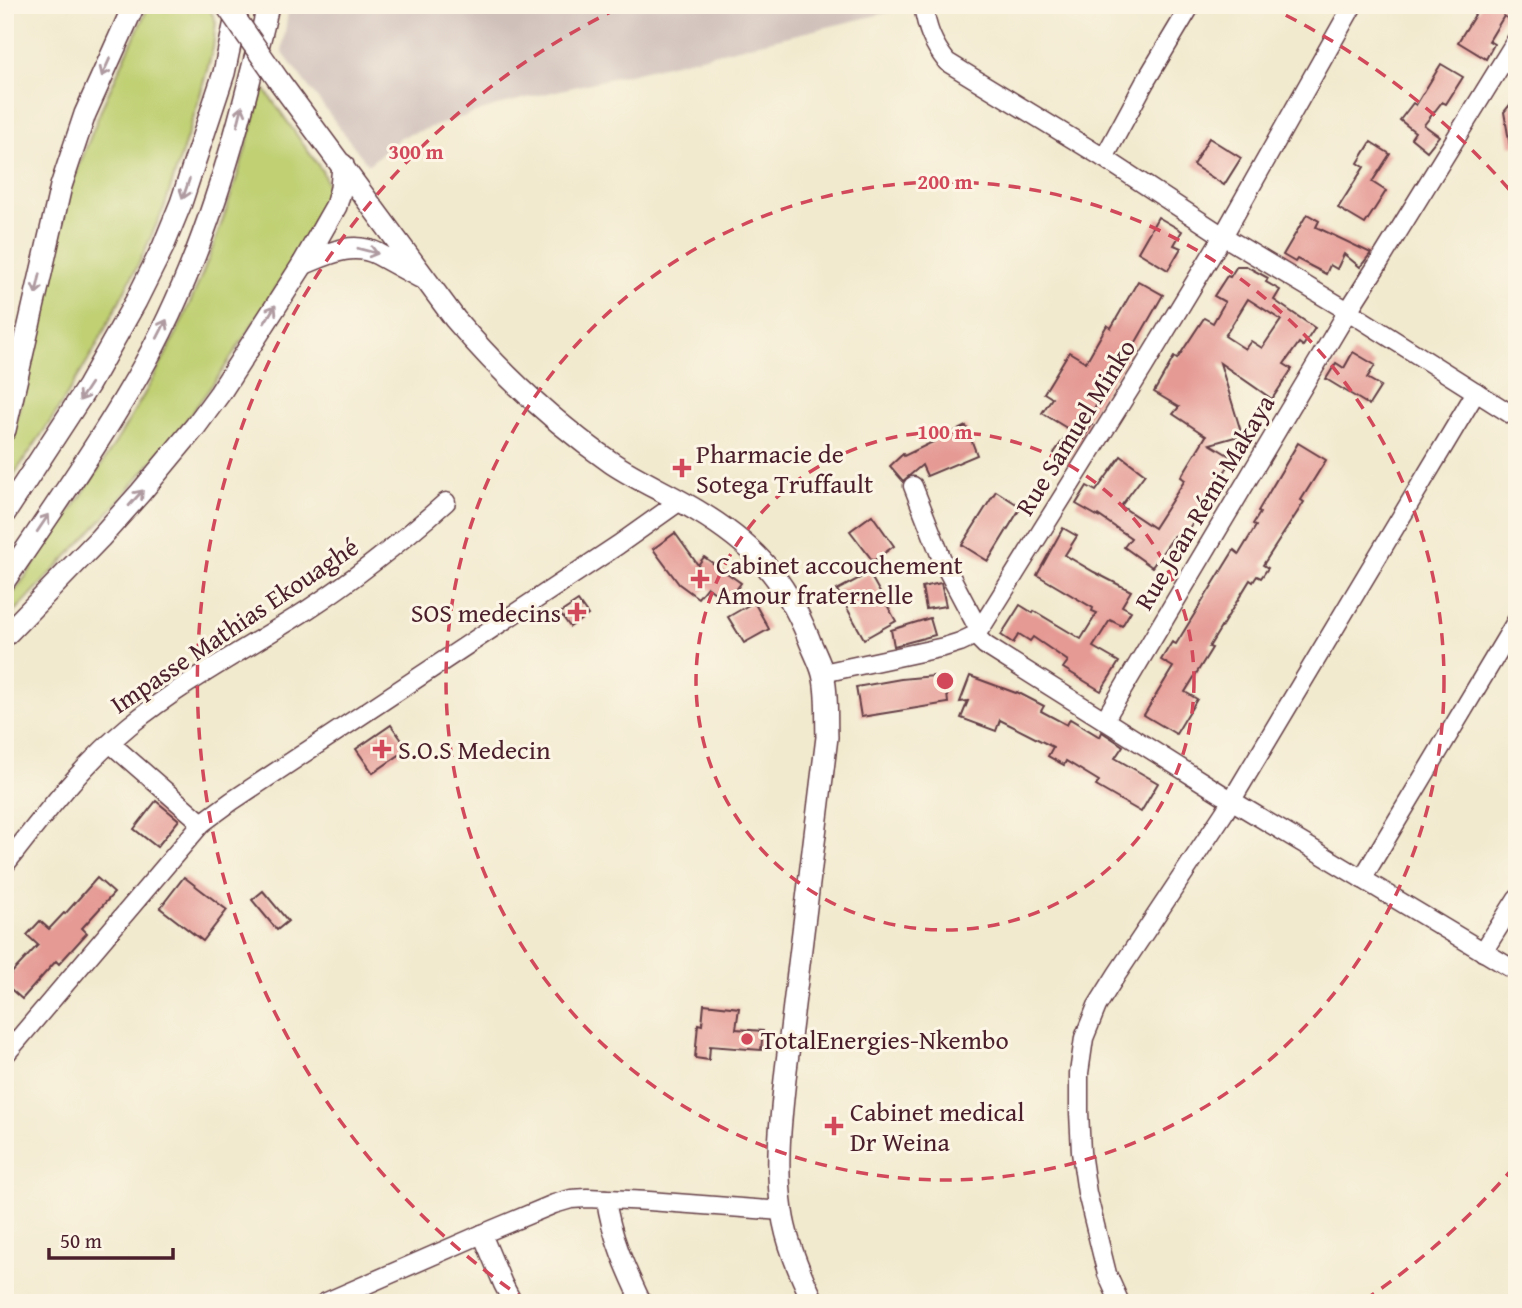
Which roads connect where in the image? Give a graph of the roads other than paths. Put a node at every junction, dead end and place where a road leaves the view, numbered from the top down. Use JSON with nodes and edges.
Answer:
{"nodes":[{"id":1,"x":134,"y":5,"type":"edge"},
{"id":2,"x":226,"y":5,"type":"edge"},
{"id":3,"x":238,"y":5,"type":"edge"},
{"id":4,"x":268,"y":5,"type":"edge"},
{"id":5,"x":923,"y":5,"type":"edge"},
{"id":6,"x":1191,"y":5,"type":"edge"},
{"id":7,"x":1353,"y":5,"type":"edge"},
{"id":8,"x":1517,"y":39,"type":"edge"},
{"id":9,"x":1104,"y":158,"type":"junction"},
{"id":10,"x":343,"y":165,"type":"junction"},
{"id":11,"x":1223,"y":236,"type":"junction"},
{"id":12,"x":303,"y":264,"type":"junction"},
{"id":13,"x":430,"y":283,"type":"junction"},
{"id":14,"x":1352,"y":305,"type":"junction"},
{"id":15,"x":1476,"y":392,"type":"junction"},
{"id":16,"x":1517,"y":418,"type":"edge"},
{"id":17,"x":5,"y":430,"type":"edge"},
{"id":18,"x":913,"y":486,"type":"dead end"},
{"id":19,"x":680,"y":501,"type":"junction"},
{"id":20,"x":446,"y":502,"type":"dead end"},
{"id":21,"x":5,"y":513,"type":"edge"},
{"id":22,"x":5,"y":580,"type":"edge"},
{"id":23,"x":1517,"y":620,"type":"edge"},
{"id":24,"x":977,"y":633,"type":"junction"},
{"id":25,"x":5,"y":636,"type":"edge"},
{"id":26,"x":823,"y":673,"type":"junction"},
{"id":27,"x":1105,"y":719,"type":"junction"},
{"id":28,"x":110,"y":743,"type":"junction"},
{"id":29,"x":1231,"y":800,"type":"junction"},
{"id":30,"x":202,"y":823,"type":"junction"},
{"id":31,"x":5,"y":865,"type":"edge"},
{"id":32,"x":1362,"y":879,"type":"junction"},
{"id":33,"x":1517,"y":898,"type":"edge"},
{"id":34,"x":1483,"y":952,"type":"junction"},
{"id":35,"x":1508,"y":967,"type":"dead end"},
{"id":36,"x":5,"y":1055,"type":"edge"},
{"id":37,"x":606,"y":1199,"type":"junction"},
{"id":38,"x":782,"y":1211,"type":"junction"},
{"id":39,"x":482,"y":1234,"type":"junction"},
{"id":40,"x":324,"y":1303,"type":"edge"},
{"id":41,"x":513,"y":1303,"type":"edge"},
{"id":42,"x":642,"y":1303,"type":"edge"},
{"id":43,"x":814,"y":1303,"type":"edge"},
{"id":44,"x":1121,"y":1303,"type":"edge"}],
"edges":[{"from":1,"to":17,"type":"main road","one_way":true},
{"from":2,"to":10,"type":"main road","bridge":true},
{"from":3,"to":21,"type":"main road","one_way":true},
{"from":22,"to":4,"type":"main road","one_way":true},
{"from":5,"to":9,"type":"street"},
{"from":6,"to":9,"type":"street"},
{"from":7,"to":11,"type":"street","name":"Rue Samuel Minko"},
{"from":8,"to":14,"type":"street"},
{"from":9,"to":11,"type":"street"},
{"from":10,"to":12,"type":"main road"},
{"from":10,"to":13,"type":"main road"},
{"from":11,"to":14,"type":"street"},
{"from":11,"to":24,"type":"street","name":"Rue Samuel Minko"},
{"from":12,"to":13,"type":"main road","one_way":true},
{"from":25,"to":12,"type":"main road","one_way":true},
{"from":13,"to":19,"type":"main road"},
{"from":14,"to":15,"type":"street"},
{"from":14,"to":27,"type":"street","name":"Rue Jean Rémi Makaya"},
{"from":15,"to":16,"type":"street"},
{"from":15,"to":29,"type":"street"},
{"from":18,"to":24,"type":"street"},
{"from":19,"to":26,"type":"main road"},
{"from":19,"to":30,"type":"street"},
{"from":20,"to":28,"type":"street","name":"Impasse Mathias Ekouaghé"},
{"from":23,"to":32,"type":"street"},
{"from":24,"to":26,"type":"street"},
{"from":24,"to":27,"type":"street"},
{"from":26,"to":38,"type":"main road"},
{"from":27,"to":29,"type":"street"},
{"from":28,"to":30,"type":"street"},
{"from":28,"to":31,"type":"street","name":"Impasse Mathias Ekouaghé"},
{"from":29,"to":32,"type":"street"},
{"from":29,"to":44,"type":"street"},
{"from":30,"to":36,"type":"street"},
{"from":32,"to":34,"type":"street"},
{"from":33,"to":34,"type":"street"},
{"from":34,"to":35,"type":"street"},
{"from":37,"to":38,"type":"street"},
{"from":37,"to":39,"type":"street"},
{"from":37,"to":42,"type":"street"},
{"from":38,"to":43,"type":"main road"},
{"from":39,"to":40,"type":"street"},
{"from":39,"to":41,"type":"street"}]}
